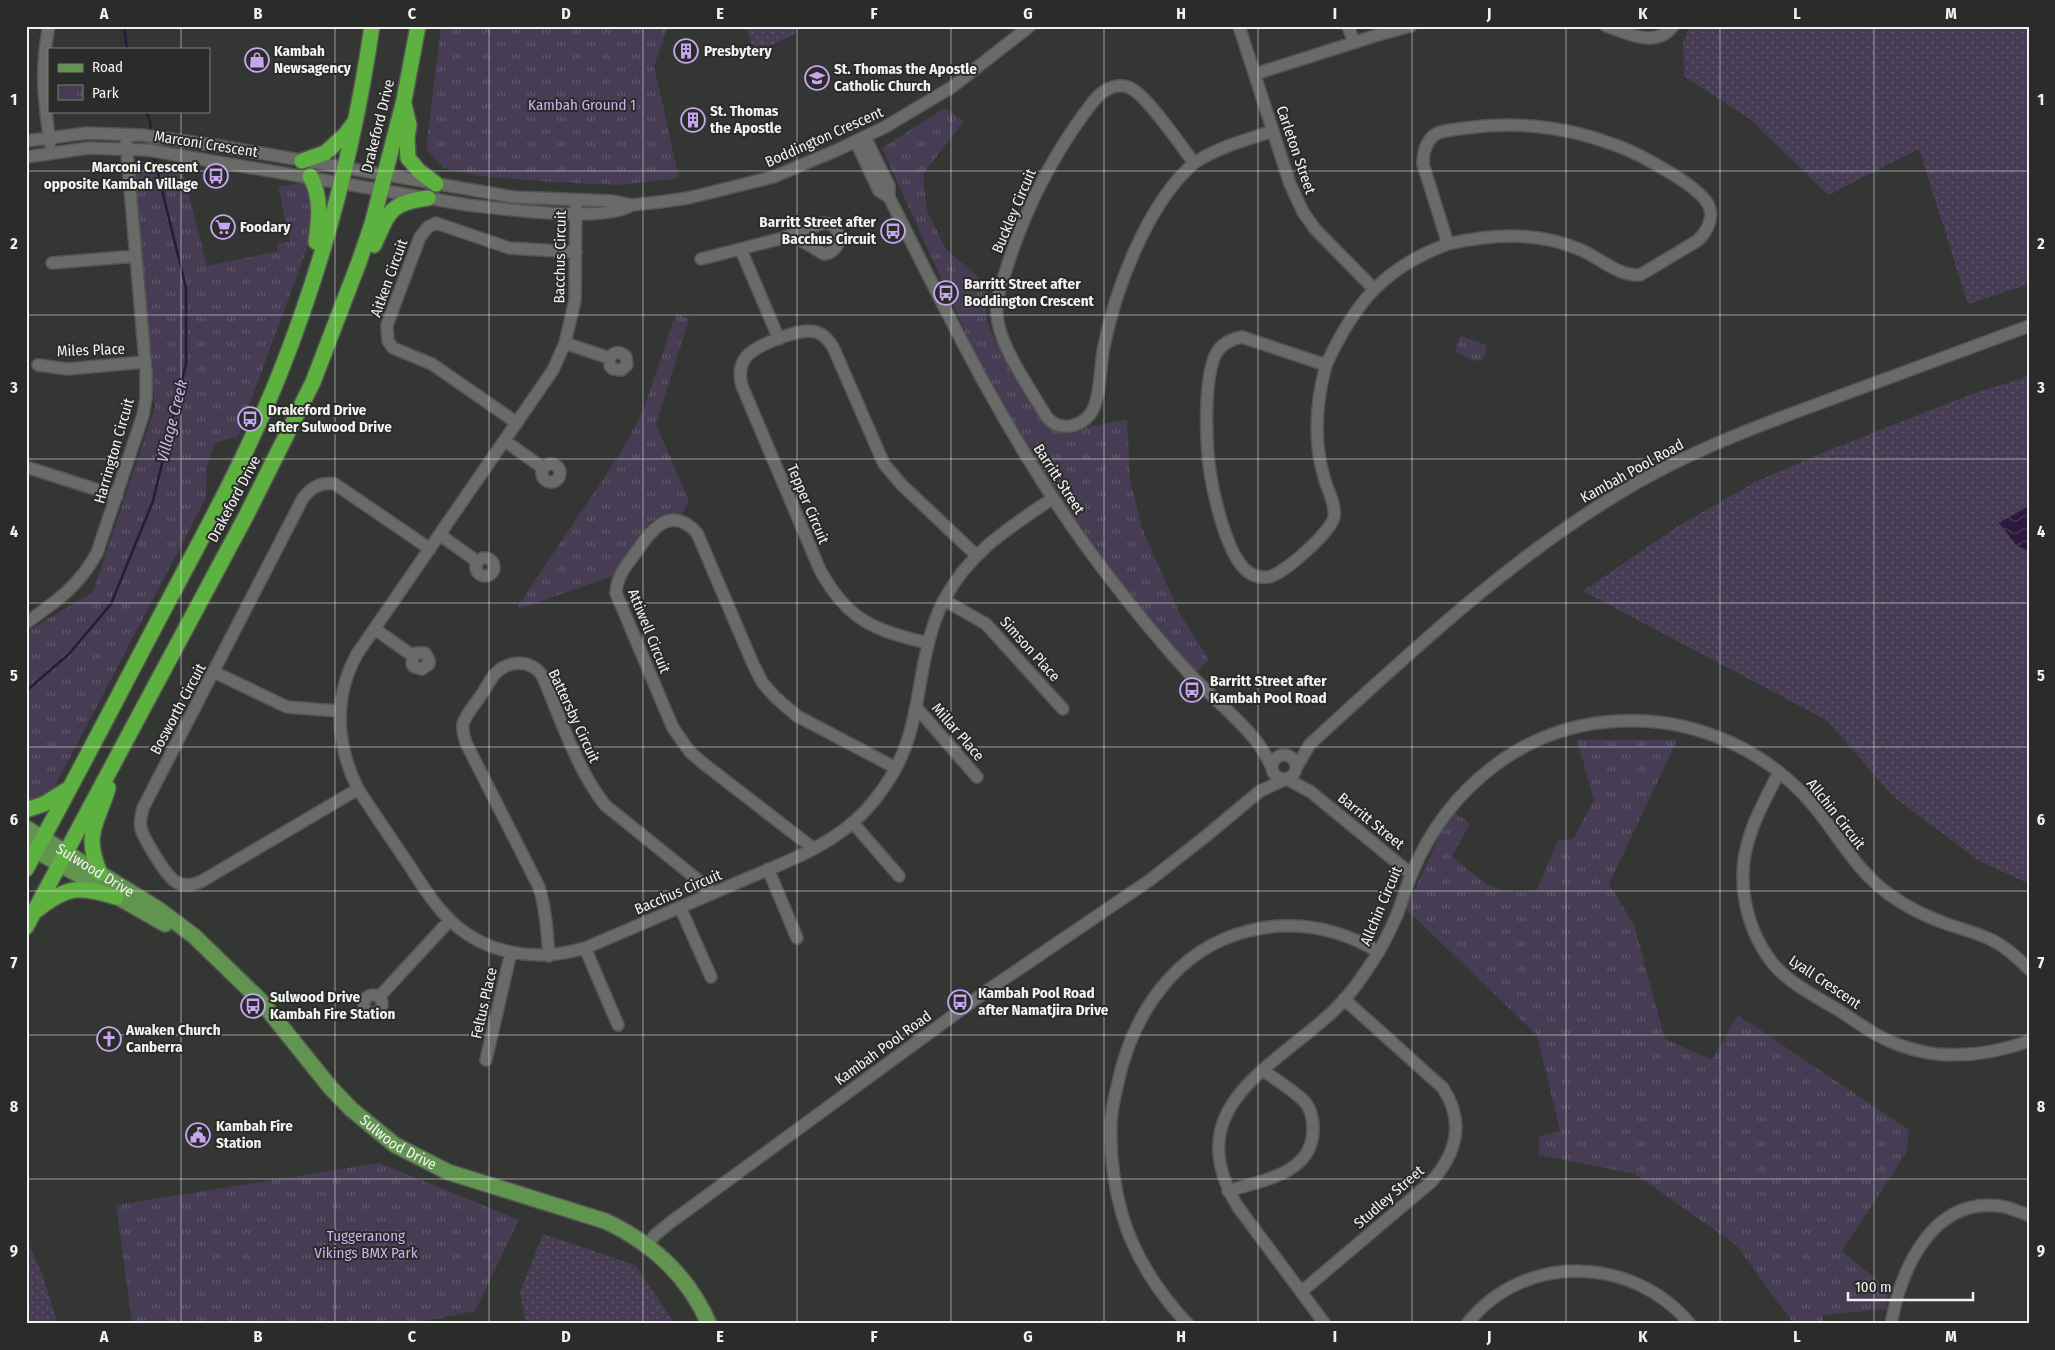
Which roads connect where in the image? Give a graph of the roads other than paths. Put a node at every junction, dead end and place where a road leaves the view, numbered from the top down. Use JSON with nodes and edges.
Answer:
{"nodes":[{"id":1,"x":49,"y":26,"type":"edge"},
{"id":2,"x":372,"y":26,"type":"edge"},
{"id":3,"x":418,"y":26,"type":"edge"},
{"id":4,"x":1030,"y":26,"type":"edge"},
{"id":5,"x":1239,"y":26,"type":"edge"},
{"id":6,"x":1348,"y":26,"type":"edge"},
{"id":7,"x":1410,"y":26,"type":"edge"},
{"id":8,"x":1606,"y":26,"type":"edge"},
{"id":9,"x":1673,"y":26,"type":"edge"},
{"id":10,"x":1354,"y":43,"type":"junction"},
{"id":11,"x":1255,"y":74,"type":"junction"},
{"id":12,"x":404,"y":100,"type":"junction"},
{"id":13,"x":357,"y":119,"type":"junction"},
{"id":14,"x":1274,"y":131,"type":"junction"},
{"id":15,"x":125,"y":134,"type":"junction"},
{"id":16,"x":49,"y":137,"type":"junction"},
{"id":17,"x":860,"y":139,"type":"junction"},
{"id":18,"x":26,"y":141,"type":"edge"},
{"id":19,"x":126,"y":149,"type":"junction"},
{"id":20,"x":51,"y":152,"type":"junction"},
{"id":21,"x":26,"y":157,"type":"edge"},
{"id":22,"x":302,"y":161,"type":"junction"},
{"id":23,"x":1194,"y":163,"type":"junction"},
{"id":24,"x":384,"y":174,"type":"junction"},
{"id":25,"x":343,"y":175,"type":"junction"},
{"id":26,"x":310,"y":176,"type":"junction"},
{"id":27,"x":436,"y":184,"type":"junction"},
{"id":28,"x":380,"y":190,"type":"junction"},
{"id":29,"x":428,"y":198,"type":"junction"},
{"id":30,"x":576,"y":201,"type":"junction"},
{"id":31,"x":632,"y":205,"type":"junction"},
{"id":32,"x":576,"y":214,"type":"junction"},
{"id":33,"x":783,"y":238,"type":"dead end"},
{"id":34,"x":1448,"y":244,"type":"junction"},
{"id":35,"x":741,"y":250,"type":"junction"},
{"id":36,"x":576,"y":252,"type":"junction"},
{"id":37,"x":136,"y":256,"type":"junction"},
{"id":38,"x":701,"y":259,"type":"dead end"},
{"id":39,"x":359,"y":262,"type":"junction"},
{"id":40,"x":52,"y":264,"type":"dead end"},
{"id":41,"x":317,"y":268,"type":"junction"},
{"id":42,"x":1374,"y":289,"type":"junction"},
{"id":43,"x":2029,"y":326,"type":"edge"},
{"id":44,"x":779,"y":339,"type":"junction"},
{"id":45,"x":565,"y":343,"type":"junction"},
{"id":46,"x":609,"y":358,"type":"dead end"},
{"id":47,"x":145,"y":362,"type":"junction"},
{"id":48,"x":38,"y":365,"type":"dead end"},
{"id":49,"x":1326,"y":365,"type":"junction"},
{"id":50,"x":517,"y":423,"type":"junction"},
{"id":51,"x":505,"y":441,"type":"junction"},
{"id":52,"x":26,"y":467,"type":"edge"},
{"id":53,"x":543,"y":468,"type":"dead end"},
{"id":54,"x":117,"y":496,"type":"junction"},
{"id":55,"x":1053,"y":498,"type":"junction"},
{"id":56,"x":440,"y":535,"type":"junction"},
{"id":57,"x":430,"y":549,"type":"junction"},
{"id":58,"x":976,"y":556,"type":"junction"},
{"id":59,"x":478,"y":562,"type":"dead end"},
{"id":60,"x":944,"y":600,"type":"junction"},
{"id":61,"x":26,"y":623,"type":"edge"},
{"id":62,"x":375,"y":629,"type":"junction"},
{"id":63,"x":928,"y":643,"type":"junction"},
{"id":64,"x":413,"y":656,"type":"dead end"},
{"id":65,"x":214,"y":672,"type":"junction"},
{"id":66,"x":916,"y":707,"type":"junction"},
{"id":67,"x":1063,"y":709,"type":"dead end"},
{"id":68,"x":339,"y":711,"type":"junction"},
{"id":69,"x":1257,"y":742,"type":"junction"},
{"id":70,"x":1310,"y":744,"type":"junction"},
{"id":71,"x":1284,"y":756,"type":"junction"},
{"id":72,"x":116,"y":758,"type":"junction"},
{"id":73,"x":896,"y":768,"type":"junction"},
{"id":74,"x":1273,"y":768,"type":"junction"},
{"id":75,"x":1296,"y":768,"type":"junction"},
{"id":76,"x":1779,"y":772,"type":"junction"},
{"id":77,"x":977,"y":777,"type":"dead end"},
{"id":78,"x":1286,"y":779,"type":"junction"},
{"id":79,"x":70,"y":788,"type":"junction"},
{"id":80,"x":358,"y":789,"type":"junction"},
{"id":81,"x":1260,"y":790,"type":"junction"},
{"id":82,"x":1311,"y":792,"type":"junction"},
{"id":83,"x":26,"y":810,"type":"edge"},
{"id":84,"x":853,"y":823,"type":"junction"},
{"id":85,"x":26,"y":828,"type":"edge"},
{"id":86,"x":35,"y":844,"type":"edge"},
{"id":87,"x":814,"y":849,"type":"junction"},
{"id":88,"x":63,"y":858,"type":"junction"},
{"id":89,"x":26,"y":869,"type":"edge"},
{"id":90,"x":768,"y":869,"type":"junction"},
{"id":91,"x":100,"y":873,"type":"junction"},
{"id":92,"x":1411,"y":874,"type":"junction"},
{"id":93,"x":899,"y":876,"type":"dead end"},
{"id":94,"x":714,"y":892,"type":"junction"},
{"id":95,"x":116,"y":897,"type":"junction"},
{"id":96,"x":680,"y":907,"type":"junction"},
{"id":97,"x":34,"y":912,"type":"junction"},
{"id":98,"x":450,"y":920,"type":"junction"},
{"id":99,"x":26,"y":927,"type":"edge"},
{"id":100,"x":797,"y":938,"type":"dead end"},
{"id":101,"x":585,"y":948,"type":"junction"},
{"id":102,"x":210,"y":951,"type":"junction"},
{"id":103,"x":511,"y":952,"type":"junction"},
{"id":104,"x":1379,"y":952,"type":"junction"},
{"id":105,"x":549,"y":956,"type":"junction"},
{"id":106,"x":2029,"y":969,"type":"edge"},
{"id":107,"x":711,"y":977,"type":"dead end"},
{"id":108,"x":379,"y":997,"type":"dead end"},
{"id":109,"x":1344,"y":999,"type":"junction"},
{"id":110,"x":618,"y":1025,"type":"dead end"},
{"id":111,"x":2029,"y":1041,"type":"edge"},
{"id":112,"x":486,"y":1060,"type":"dead end"},
{"id":113,"x":1263,"y":1070,"type":"junction"},
{"id":114,"x":1228,"y":1191,"type":"junction"},
{"id":115,"x":2029,"y":1215,"type":"edge"},
{"id":116,"x":648,"y":1245,"type":"junction"},
{"id":117,"x":1301,"y":1292,"type":"junction"},
{"id":118,"x":709,"y":1324,"type":"edge"},
{"id":119,"x":1188,"y":1324,"type":"edge"},
{"id":120,"x":1325,"y":1324,"type":"edge"},
{"id":121,"x":1467,"y":1324,"type":"edge"},
{"id":122,"x":1690,"y":1324,"type":"edge"},
{"id":123,"x":1891,"y":1324,"type":"edge"}],
"edges":[{"from":1,"to":16,"type":"street"},
{"from":2,"to":13,"type":"highway","name":"Drakeford Drive"},
{"from":3,"to":12,"type":"highway","name":"Drakeford Drive"},
{"from":4,"to":17,"type":"street","name":"Boddington Crescent"},
{"from":5,"to":11,"type":"street","name":"Carleton Street"},
{"from":6,"to":10,"type":"street"},
{"from":7,"to":10,"type":"street"},
{"from":8,"to":9,"type":"street"},
{"from":10,"to":11,"type":"street"},
{"from":11,"to":14,"type":"street","name":"Carleton Street"},
{"from":12,"to":24,"type":"highway","name":"Drakeford Drive"},
{"from":12,"to":27,"type":"highway"},
{"from":13,"to":22,"type":"highway"},
{"from":13,"to":25,"type":"highway","name":"Drakeford Drive"},
{"from":14,"to":23,"type":"street","name":"Buckley Circuit"},
{"from":14,"to":42,"type":"street","name":"Carleton Street"},
{"from":15,"to":16,"type":"street","name":"Marconi Crescent"},
{"from":15,"to":19,"type":"street","name":"Harrington Circuit"},
{"from":15,"to":22,"type":"street","name":"Marconi Crescent"},
{"from":16,"to":18,"type":"street","name":"Marconi Crescent"},
{"from":16,"to":20,"type":"street"},
{"from":17,"to":31,"type":"street","name":"Boddington Crescent"},
{"from":17,"to":55,"type":"street","name":"Barritt Street"},
{"from":19,"to":20,"type":"street","name":"Marconi Crescent"},
{"from":19,"to":26,"type":"street","name":"Marconi Crescent"},
{"from":19,"to":37,"type":"street","name":"Harrington Circuit"},
{"from":20,"to":21,"type":"street","name":"Marconi Crescent"},
{"from":22,"to":25,"type":"street","name":"Marconi Crescent"},
{"from":23,"to":23,"type":"street","name":"Buckley Circuit"},
{"from":24,"to":25,"type":"street","name":"Boddington Crescent"},
{"from":24,"to":27,"type":"street","name":"Boddington Crescent"},
{"from":24,"to":28,"type":"highway","name":"Drakeford Drive"},
{"from":25,"to":26,"type":"street","name":"Marconi Crescent"},
{"from":25,"to":28,"type":"street","name":"Marconi Crescent"},
{"from":25,"to":41,"type":"highway","name":"Drakeford Drive"},
{"from":26,"to":41,"type":"highway"},
{"from":27,"to":30,"type":"street","name":"Boddington Crescent"},
{"from":28,"to":29,"type":"street","name":"Boddington Crescent"},
{"from":28,"to":39,"type":"highway","name":"Drakeford Drive"},
{"from":29,"to":32,"type":"street","name":"Boddington Crescent"},
{"from":29,"to":39,"type":"highway"},
{"from":30,"to":31,"type":"street","name":"Boddington Crescent"},
{"from":30,"to":32,"type":"street","name":"Bacchus Circuit"},
{"from":31,"to":32,"type":"street","name":"Boddington Crescent"},
{"from":32,"to":36,"type":"street","name":"Bacchus Circuit"},
{"from":33,"to":35,"type":"street"},
{"from":34,"to":34,"type":"street"},
{"from":34,"to":42,"type":"street"},
{"from":35,"to":38,"type":"street"},
{"from":35,"to":44,"type":"street"},
{"from":36,"to":45,"type":"street","name":"Bacchus Circuit"},
{"from":36,"to":50,"type":"street","name":"Aitken Circuit"},
{"from":37,"to":40,"type":"street"},
{"from":37,"to":47,"type":"street","name":"Harrington Circuit"},
{"from":39,"to":72,"type":"highway","name":"Drakeford Drive"},
{"from":41,"to":79,"type":"highway","name":"Drakeford Drive"},
{"from":42,"to":49,"type":"street"},
{"from":43,"to":70,"type":"street","name":"Kambah Pool Road"},
{"from":44,"to":58,"type":"street","name":"Tepper Circuit"},
{"from":44,"to":63,"type":"street","name":"Tepper Circuit"},
{"from":45,"to":46,"type":"street"},
{"from":45,"to":50,"type":"street","name":"Bacchus Circuit"},
{"from":47,"to":48,"type":"street","name":"Miles Place"},
{"from":47,"to":54,"type":"street","name":"Harrington Circuit"},
{"from":49,"to":49,"type":"street"},
{"from":50,"to":51,"type":"street","name":"Bacchus Circuit"},
{"from":51,"to":53,"type":"street"},
{"from":51,"to":56,"type":"street","name":"Bacchus Circuit"},
{"from":52,"to":54,"type":"street"},
{"from":54,"to":61,"type":"street","name":"Harrington Circuit"},
{"from":55,"to":58,"type":"street","name":"Bacchus Circuit"},
{"from":55,"to":69,"type":"street","name":"Barritt Street"},
{"from":56,"to":57,"type":"street","name":"Bacchus Circuit"},
{"from":56,"to":59,"type":"street"},
{"from":57,"to":62,"type":"street","name":"Bacchus Circuit"},
{"from":57,"to":65,"type":"street","name":"Bosworth Circuit"},
{"from":58,"to":60,"type":"street","name":"Bacchus Circuit"},
{"from":60,"to":63,"type":"street","name":"Bacchus Circuit"},
{"from":60,"to":67,"type":"street","name":"Simson Place"},
{"from":62,"to":64,"type":"street"},
{"from":62,"to":68,"type":"street","name":"Bacchus Circuit"},
{"from":63,"to":66,"type":"street","name":"Bacchus Circuit"},
{"from":65,"to":68,"type":"street"},
{"from":65,"to":80,"type":"street","name":"Bosworth Circuit"},
{"from":66,"to":73,"type":"street","name":"Bacchus Circuit"},
{"from":66,"to":77,"type":"street","name":"Millar Place"},
{"from":68,"to":80,"type":"street","name":"Bacchus Circuit"},
{"from":69,"to":71,"type":"street","name":"Barritt Street"},
{"from":69,"to":74,"type":"street","name":"Barritt Street"},
{"from":70,"to":71,"type":"street","name":"Kambah Pool Road"},
{"from":70,"to":75,"type":"street","name":"Kambah Pool Road"},
{"from":71,"to":74,"type":"street"},
{"from":71,"to":75,"type":"street"},
{"from":72,"to":88,"type":"highway","name":"Drakeford Drive"},
{"from":72,"to":91,"type":"highway"},
{"from":73,"to":84,"type":"street","name":"Bacchus Circuit"},
{"from":73,"to":87,"type":"street","name":"Attiwell Circuit"},
{"from":74,"to":78,"type":"street"},
{"from":74,"to":81,"type":"street","name":"Kambah Pool Road"},
{"from":75,"to":78,"type":"street"},
{"from":75,"to":82,"type":"street","name":"Barritt Street"},
{"from":76,"to":92,"type":"street","name":"Allchin Circuit"},
{"from":76,"to":106,"type":"street","name":"Allchin Circuit"},
{"from":76,"to":111,"type":"street","name":"Lyall Crescent"},
{"from":78,"to":81,"type":"street","name":"Kambah Pool Road"},
{"from":78,"to":82,"type":"street","name":"Barritt Street"},
{"from":79,"to":83,"type":"highway"},
{"from":79,"to":86,"type":"highway","name":"Drakeford Drive"},
{"from":80,"to":98,"type":"street","name":"Bacchus Circuit"},
{"from":81,"to":116,"type":"street","name":"Kambah Pool Road"},
{"from":82,"to":92,"type":"street","name":"Barritt Street"},
{"from":84,"to":87,"type":"street","name":"Bacchus Circuit"},
{"from":84,"to":93,"type":"street"},
{"from":85,"to":86,"type":"main road","name":"Sulwood Drive"},
{"from":86,"to":88,"type":"main road","name":"Sulwood Drive"},
{"from":86,"to":89,"type":"highway","name":"Drakeford Drive"},
{"from":87,"to":90,"type":"street","name":"Bacchus Circuit"},
{"from":88,"to":91,"type":"main road","name":"Sulwood Drive"},
{"from":88,"to":95,"type":"main road","name":"Sulwood Drive"},
{"from":88,"to":97,"type":"highway","name":"Drakeford Drive"},
{"from":90,"to":94,"type":"street","name":"Bacchus Circuit"},
{"from":90,"to":100,"type":"street"},
{"from":91,"to":102,"type":"main road","name":"Sulwood Drive"},
{"from":92,"to":104,"type":"street","name":"Allchin Circuit"},
{"from":94,"to":96,"type":"street","name":"Bacchus Circuit"},
{"from":94,"to":105,"type":"street","name":"Battersby Circuit"},
{"from":95,"to":97,"type":"highway"},
{"from":95,"to":102,"type":"main road","name":"Sulwood Drive"},
{"from":96,"to":101,"type":"street","name":"Bacchus Circuit"},
{"from":96,"to":107,"type":"street"},
{"from":97,"to":99,"type":"highway","name":"Drakeford Drive"},
{"from":98,"to":103,"type":"street","name":"Bacchus Circuit"},
{"from":98,"to":108,"type":"street"},
{"from":101,"to":105,"type":"street","name":"Bacchus Circuit"},
{"from":101,"to":110,"type":"street"},
{"from":102,"to":116,"type":"main road","name":"Sulwood Drive"},
{"from":103,"to":105,"type":"street","name":"Bacchus Circuit"},
{"from":103,"to":112,"type":"street","name":"Feltus Place"},
{"from":104,"to":109,"type":"street","name":"Allchin Circuit"},
{"from":104,"to":119,"type":"street"},
{"from":109,"to":113,"type":"street","name":"Allchin Circuit"},
{"from":109,"to":117,"type":"street","name":"Studley Street"},
{"from":113,"to":114,"type":"street","name":"Allchin Circuit"},
{"from":113,"to":114,"type":"street"},
{"from":114,"to":117,"type":"street","name":"Allchin Circuit"},
{"from":115,"to":123,"type":"street"},
{"from":116,"to":118,"type":"main road","name":"Sulwood Drive"},
{"from":117,"to":120,"type":"street","name":"Allchin Circuit"},
{"from":121,"to":122,"type":"street"}]}
